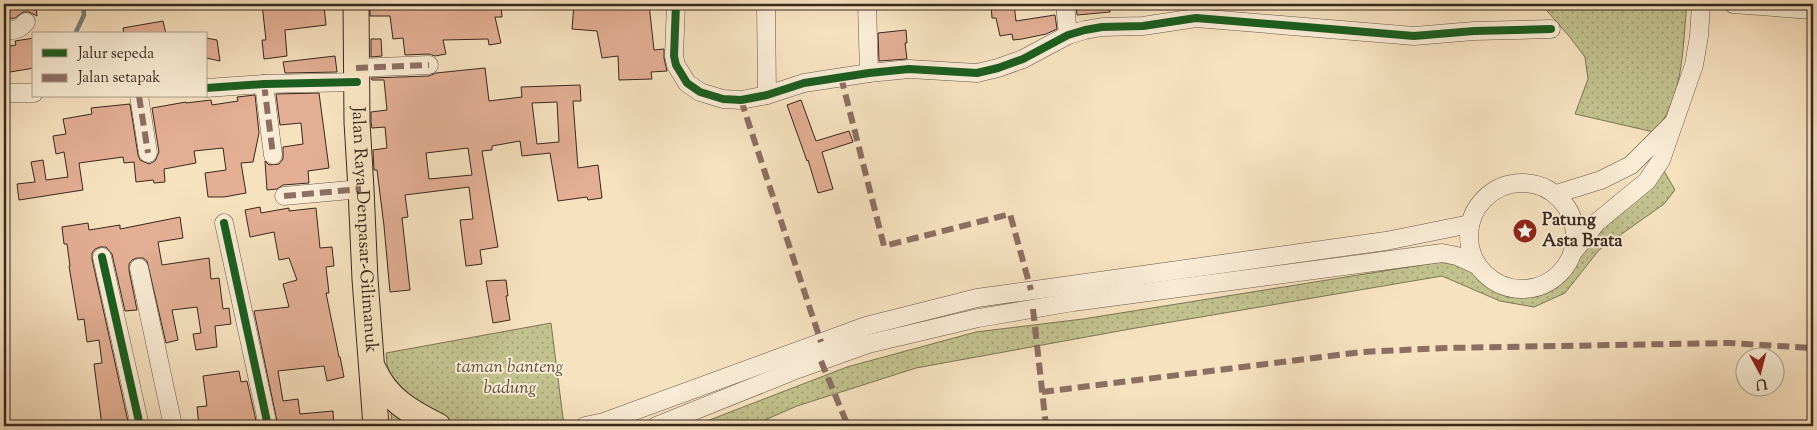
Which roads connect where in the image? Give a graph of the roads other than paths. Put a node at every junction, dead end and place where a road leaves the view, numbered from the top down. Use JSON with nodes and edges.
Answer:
{"nodes":[{"id":1,"x":356,"y":4,"type":"edge"},
{"id":2,"x":676,"y":4,"type":"edge"},
{"id":3,"x":766,"y":4,"type":"edge"},
{"id":4,"x":867,"y":4,"type":"edge"},
{"id":5,"x":1065,"y":4,"type":"edge"},
{"id":6,"x":1701,"y":4,"type":"edge"},
{"id":7,"x":1732,"y":4,"type":"edge"},
{"id":8,"x":1813,"y":10,"type":"edge"},
{"id":9,"x":1211,"y":12,"type":"edge"},
{"id":10,"x":26,"y":22,"type":"dead end"},
{"id":11,"x":1551,"y":29,"type":"dead end"},
{"id":12,"x":4,"y":31,"type":"edge"},
{"id":13,"x":1068,"y":35,"type":"junction"},
{"id":14,"x":429,"y":65,"type":"dead end"},
{"id":15,"x":869,"y":73,"type":"junction"},
{"id":16,"x":356,"y":75,"type":"junction"},
{"id":17,"x":264,"y":84,"type":"junction"},
{"id":18,"x":208,"y":88,"type":"edge"},
{"id":19,"x":4,"y":93,"type":"edge"},
{"id":20,"x":32,"y":93,"type":"edge"},
{"id":21,"x":767,"y":95,"type":"junction"},
{"id":22,"x":139,"y":98,"type":"edge"},
{"id":23,"x":1675,"y":121,"type":"junction"},
{"id":24,"x":148,"y":153,"type":"dead end"},
{"id":25,"x":273,"y":155,"type":"dead end"},
{"id":26,"x":361,"y":189,"type":"junction"},
{"id":27,"x":1556,"y":194,"type":"junction"},
{"id":28,"x":284,"y":196,"type":"dead end"},
{"id":29,"x":224,"y":222,"type":"dead end"},
{"id":30,"x":1470,"y":224,"type":"junction"},
{"id":31,"x":1573,"y":251,"type":"junction"},
{"id":32,"x":102,"y":257,"type":"dead end"},
{"id":33,"x":1477,"y":265,"type":"junction"},
{"id":34,"x":139,"y":268,"type":"dead end"},
{"id":35,"x":371,"y":363,"type":"junction"},
{"id":36,"x":140,"y":426,"type":"edge"},
{"id":37,"x":173,"y":426,"type":"edge"},
{"id":38,"x":268,"y":426,"type":"edge"},
{"id":39,"x":376,"y":426,"type":"edge"},
{"id":40,"x":438,"y":426,"type":"edge"},
{"id":41,"x":585,"y":426,"type":"edge"},
{"id":42,"x":656,"y":426,"type":"edge"}],
"edges":[{"from":1,"to":16,"type":"highway","name":"Jalan Raya Denpasar-Gilimanuk"},
{"from":2,"to":21,"type":"street"},
{"from":3,"to":21,"type":"street"},
{"from":4,"to":15,"type":"street"},
{"from":5,"to":13,"type":"street"},
{"from":6,"to":23,"type":"street"},
{"from":7,"to":8,"type":"street"},
{"from":9,"to":11,"type":"street"},
{"from":9,"to":13,"type":"street"},
{"from":10,"to":12,"type":"street"},
{"from":13,"to":15,"type":"street"},
{"from":14,"to":16,"type":"street"},
{"from":15,"to":21,"type":"street"},
{"from":16,"to":17,"type":"street"},
{"from":16,"to":26,"type":"highway","name":"Jalan Raya Denpasar-Gilimanuk"},
{"from":17,"to":18,"type":"street"},
{"from":17,"to":25,"type":"street"},
{"from":19,"to":20,"type":"street"},
{"from":22,"to":24,"type":"street"},
{"from":23,"to":27,"type":"street"},
{"from":23,"to":31,"type":"street"},
{"from":26,"to":28,"type":"street"},
{"from":26,"to":35,"type":"highway","name":"Jalan Raya Denpasar-Gilimanuk"},
{"from":27,"to":30,"type":"street"},
{"from":27,"to":31,"type":"street"},
{"from":29,"to":38,"type":"street"},
{"from":30,"to":33,"type":"street"},
{"from":30,"to":41,"type":"street"},
{"from":31,"to":33,"type":"street"},
{"from":32,"to":36,"type":"street"},
{"from":33,"to":42,"type":"street"},
{"from":34,"to":37,"type":"street"},
{"from":35,"to":39,"type":"highway","name":"Jalan Raya Denpasar-Gilimanuk"},
{"from":35,"to":40,"type":"highway"}]}
